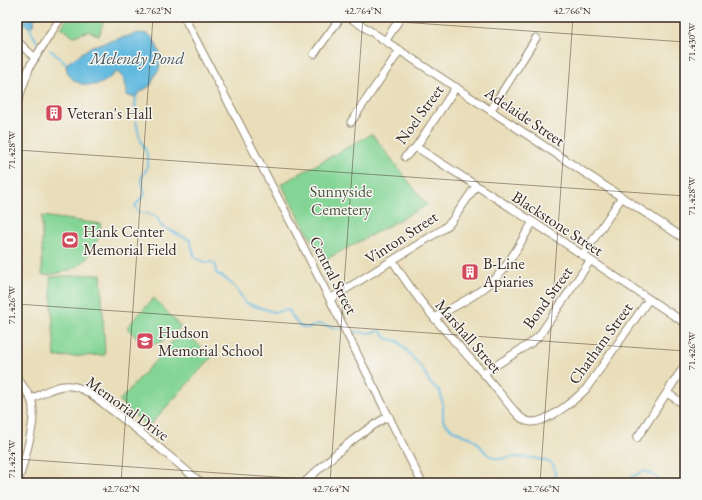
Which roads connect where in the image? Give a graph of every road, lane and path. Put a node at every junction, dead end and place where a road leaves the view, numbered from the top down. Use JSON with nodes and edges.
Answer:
{"nodes":[{"id":1,"x":61,"y":17,"type":"edge"},
{"id":2,"x":184,"y":17,"type":"edge"},
{"id":3,"x":341,"y":17,"type":"edge"},
{"id":4,"x":349,"y":17,"type":"edge"},
{"id":5,"x":401,"y":17,"type":"edge"},
{"id":6,"x":536,"y":38,"type":"dead end"},
{"id":7,"x":386,"y":40,"type":"junction"},
{"id":8,"x":17,"y":41,"type":"edge"},
{"id":9,"x":400,"y":50,"type":"junction"},
{"id":10,"x":314,"y":54,"type":"dead end"},
{"id":11,"x":35,"y":58,"type":"junction"},
{"id":12,"x":456,"y":87,"type":"junction"},
{"id":13,"x":17,"y":103,"type":"edge"},
{"id":14,"x":491,"y":110,"type":"junction"},
{"id":15,"x":351,"y":122,"type":"dead end"},
{"id":16,"x":416,"y":147,"type":"junction"},
{"id":17,"x":406,"y":157,"type":"dead end"},
{"id":18,"x":476,"y":186,"type":"junction"},
{"id":19,"x":622,"y":197,"type":"junction"},
{"id":20,"x":533,"y":222,"type":"junction"},
{"id":21,"x":685,"y":239,"type":"edge"},
{"id":22,"x":583,"y":255,"type":"junction"},
{"id":23,"x":393,"y":261,"type":"junction"},
{"id":24,"x":590,"y":261,"type":"junction"},
{"id":25,"x":330,"y":299,"type":"junction"},
{"id":26,"x":649,"y":299,"type":"junction"},
{"id":27,"x":434,"y":318,"type":"junction"},
{"id":28,"x":685,"y":323,"type":"edge"},
{"id":29,"x":685,"y":365,"type":"edge"},
{"id":30,"x":484,"y":374,"type":"junction"},
{"id":31,"x":17,"y":378,"type":"edge"},
{"id":32,"x":667,"y":393,"type":"junction"},
{"id":33,"x":31,"y":399,"type":"junction"},
{"id":34,"x":685,"y":405,"type":"edge"},
{"id":35,"x":389,"y":416,"type":"junction"},
{"id":36,"x":531,"y":422,"type":"joint"},
{"id":37,"x":637,"y":438,"type":"dead end"},
{"id":38,"x":18,"y":483,"type":"edge"},
{"id":39,"x":201,"y":483,"type":"edge"},
{"id":40,"x":304,"y":483,"type":"edge"},
{"id":41,"x":422,"y":483,"type":"edge"}],
"edges":[{"from":1,"to":11,"type":"street"},
{"from":2,"to":25,"type":"street","name":"Central Street"},
{"from":3,"to":10,"type":"street"},
{"from":4,"to":7,"type":"street","name":"Adelaide Street"},
{"from":5,"to":7,"type":"street"},
{"from":6,"to":14,"type":"street"},
{"from":7,"to":9,"type":"street","name":"Adelaide Street"},
{"from":8,"to":11,"type":"street"},
{"from":9,"to":12,"type":"street","name":"Adelaide Street"},
{"from":9,"to":15,"type":"street"},
{"from":11,"to":13,"type":"street"},
{"from":12,"to":14,"type":"street","name":"Adelaide Street"},
{"from":12,"to":16,"type":"street","name":"Noel Street"},
{"from":14,"to":19,"type":"street","name":"Adelaide Street"},
{"from":16,"to":17,"type":"street","name":"Noel Street"},
{"from":16,"to":18,"type":"street","name":"Blackstone Street"},
{"from":18,"to":20,"type":"street","name":"Blackstone Street"},
{"from":18,"to":23,"type":"street","name":"Vinton Street"},
{"from":19,"to":21,"type":"street","name":"Adelaide Street"},
{"from":19,"to":22,"type":"street","name":"Bond Street"},
{"from":20,"to":22,"type":"street","name":"Blackstone Street"},
{"from":20,"to":27,"type":"street"},
{"from":22,"to":24,"type":"street","name":"Blackstone Street"},
{"from":23,"to":25,"type":"street","name":"Vinton Street"},
{"from":23,"to":27,"type":"street","name":"Marshall Street"},
{"from":24,"to":26,"type":"street","name":"Blackstone Street"},
{"from":24,"to":30,"type":"street","name":"Bond Street"},
{"from":25,"to":35,"type":"street","name":"Central Street"},
{"from":26,"to":28,"type":"street","name":"Blackstone Street"},
{"from":26,"to":36,"type":"street","name":"Chatham Street"},
{"from":27,"to":30,"type":"street","name":"Marshall Street"},
{"from":29,"to":32,"type":"street"},
{"from":30,"to":36,"type":"street","name":"Marshall Street"},
{"from":31,"to":33,"type":"street"},
{"from":32,"to":34,"type":"street"},
{"from":32,"to":37,"type":"street"},
{"from":33,"to":38,"type":"street"},
{"from":33,"to":39,"type":"street","name":"Memorial Drive"},
{"from":35,"to":40,"type":"street"},
{"from":35,"to":41,"type":"street","name":"Central Street"}]}
